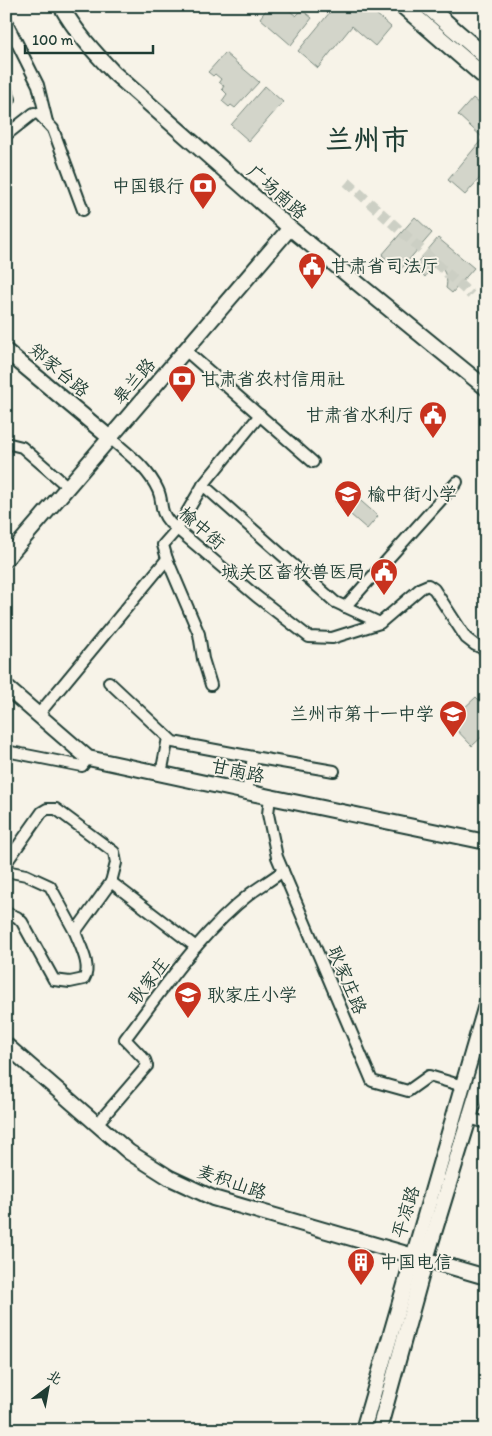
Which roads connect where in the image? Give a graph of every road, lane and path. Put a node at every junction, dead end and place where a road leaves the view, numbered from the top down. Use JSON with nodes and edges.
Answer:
{"nodes":[{"id":1,"x":61,"y":6,"type":"edge"},
{"id":2,"x":403,"y":6,"type":"edge"},
{"id":3,"x":427,"y":6,"type":"edge"},
{"id":4,"x":6,"y":21,"type":"edge"},
{"id":5,"x":486,"y":57,"type":"edge"},
{"id":6,"x":486,"y":78,"type":"edge"},
{"id":7,"x":47,"y":122,"type":"junction"},
{"id":8,"x":6,"y":135,"type":"edge"},
{"id":9,"x":83,"y":210,"type":"dead end"},
{"id":10,"x":290,"y":228,"type":"junction"},
{"id":11,"x":185,"y":350,"type":"junction"},
{"id":12,"x":6,"y":351,"type":"edge"},
{"id":13,"x":486,"y":388,"type":"edge"},
{"id":14,"x":260,"y":415,"type":"junction"},
{"id":15,"x":110,"y":438,"type":"junction"},
{"id":16,"x":6,"y":443,"type":"edge"},
{"id":17,"x":313,"y":462,"type":"dead end"},
{"id":18,"x":457,"y":482,"type":"dead end"},
{"id":19,"x":203,"y":485,"type":"junction"},
{"id":20,"x":68,"y":487,"type":"junction"},
{"id":21,"x":176,"y":529,"type":"junction"},
{"id":22,"x":6,"y":559,"type":"edge"},
{"id":23,"x":167,"y":559,"type":"junction"},
{"id":24,"x":345,"y":607,"type":"junction"},
{"id":25,"x":380,"y":623,"type":"junction"},
{"id":26,"x":486,"y":650,"type":"edge"},
{"id":27,"x":109,"y":682,"type":"dead end"},
{"id":28,"x":211,"y":686,"type":"dead end"},
{"id":29,"x":6,"y":687,"type":"edge"},
{"id":30,"x":38,"y":715,"type":"junction"},
{"id":31,"x":168,"y":738,"type":"junction"},
{"id":32,"x":6,"y":751,"type":"edge"},
{"id":33,"x":253,"y":757,"type":"junction"},
{"id":34,"x":88,"y":758,"type":"junction"},
{"id":35,"x":334,"y":771,"type":"dead end"},
{"id":36,"x":161,"y":774,"type":"junction"},
{"id":37,"x":247,"y":792,"type":"junction"},
{"id":38,"x":270,"y":797,"type":"junction"},
{"id":39,"x":486,"y":842,"type":"edge"},
{"id":40,"x":6,"y":863,"type":"edge"},
{"id":41,"x":6,"y":871,"type":"edge"},
{"id":42,"x":283,"y":871,"type":"junction"},
{"id":43,"x":111,"y":882,"type":"junction"},
{"id":44,"x":6,"y":913,"type":"edge"},
{"id":45,"x":76,"y":932,"type":"junction"},
{"id":46,"x":196,"y":947,"type":"junction"},
{"id":47,"x":486,"y":1005,"type":"edge"},
{"id":48,"x":6,"y":1045,"type":"edge"},
{"id":49,"x":486,"y":1063,"type":"edge"},
{"id":50,"x":463,"y":1086,"type":"junction"},
{"id":51,"x":469,"y":1118,"type":"junction"},
{"id":52,"x":486,"y":1123,"type":"edge"},
{"id":53,"x":97,"y":1124,"type":"junction"},
{"id":54,"x":412,"y":1255,"type":"junction"},
{"id":55,"x":426,"y":1260,"type":"junction"},
{"id":56,"x":486,"y":1277,"type":"edge"},
{"id":57,"x":363,"y":1430,"type":"edge"},
{"id":58,"x":379,"y":1430,"type":"edge"}],
"edges":[{"from":1,"to":10,"type":"street","name":"广场南路"},
{"from":2,"to":6,"type":"main road"},
{"from":3,"to":5,"type":"main road"},
{"from":4,"to":7,"type":"street"},
{"from":7,"to":8,"type":"street"},
{"from":7,"to":9,"type":"street"},
{"from":10,"to":11,"type":"street","name":"皋兰路"},
{"from":10,"to":13,"type":"street","name":"广场南路"},
{"from":11,"to":14,"type":"street"},
{"from":11,"to":15,"type":"street","name":"皋兰路"},
{"from":12,"to":15,"type":"street","name":"郑家台路"},
{"from":14,"to":17,"type":"street"},
{"from":14,"to":19,"type":"street"},
{"from":15,"to":20,"type":"street","name":"皋兰路"},
{"from":15,"to":21,"type":"street","name":"榆中街"},
{"from":16,"to":20,"type":"street"},
{"from":18,"to":24,"type":"street"},
{"from":19,"to":21,"type":"street"},
{"from":19,"to":24,"type":"street","name":"榆中街"},
{"from":20,"to":22,"type":"street","name":"皋兰路"},
{"from":21,"to":23,"type":"street"},
{"from":21,"to":25,"type":"street","name":"榆中街"},
{"from":23,"to":28,"type":"street"},
{"from":23,"to":30,"type":"street"},
{"from":24,"to":25,"type":"street","name":"榆中街"},
{"from":25,"to":26,"type":"street","name":"榆中街"},
{"from":27,"to":31,"type":"street"},
{"from":29,"to":30,"type":"street","name":"甘南路"},
{"from":30,"to":34,"type":"street","name":"甘南路"},
{"from":31,"to":33,"type":"street"},
{"from":31,"to":36,"type":"street"},
{"from":32,"to":34,"type":"street"},
{"from":33,"to":35,"type":"street"},
{"from":33,"to":37,"type":"street"},
{"from":34,"to":36,"type":"street","name":"甘南路"},
{"from":36,"to":37,"type":"street","name":"甘南路"},
{"from":37,"to":38,"type":"street","name":"甘南路"},
{"from":38,"to":39,"type":"street","name":"甘南路"},
{"from":38,"to":42,"type":"street","name":"耿家庄路"},
{"from":40,"to":43,"type":"street"},
{"from":41,"to":45,"type":"street"},
{"from":42,"to":46,"type":"street","name":"耿家庄"},
{"from":42,"to":50,"type":"street","name":"耿家庄路"},
{"from":43,"to":45,"type":"street"},
{"from":43,"to":46,"type":"street"},
{"from":44,"to":45,"type":"street"},
{"from":46,"to":53,"type":"street","name":"耿家庄"},
{"from":47,"to":50,"type":"street","name":"平凉路"},
{"from":48,"to":53,"type":"street","name":"麦积山路"},
{"from":49,"to":51,"type":"street","name":"平凉路"},
{"from":50,"to":54,"type":"street","name":"平凉路"},
{"from":51,"to":52,"type":"street"},
{"from":51,"to":55,"type":"street","name":"平凉路"},
{"from":53,"to":54,"type":"street","name":"麦积山路"},
{"from":54,"to":55,"type":"street","name":"麦积山路"},
{"from":54,"to":57,"type":"street","name":"平凉路"},
{"from":55,"to":56,"type":"street","name":"麦积山路"},
{"from":55,"to":58,"type":"street","name":"平凉路"}]}
